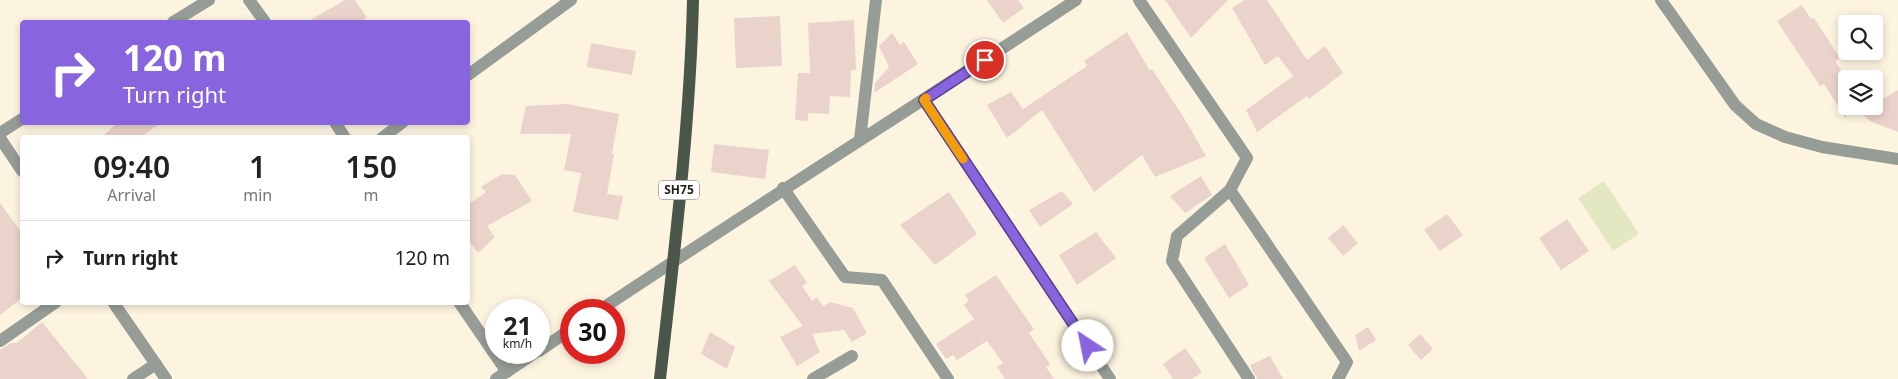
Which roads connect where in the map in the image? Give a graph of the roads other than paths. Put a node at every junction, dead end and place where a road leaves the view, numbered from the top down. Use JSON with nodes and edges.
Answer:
{"nodes":[{"id":1,"x":209,"y":0,"type":"edge"},
{"id":2,"x":250,"y":0,"type":"edge"},
{"id":3,"x":570,"y":0,"type":"edge"},
{"id":4,"x":693,"y":0,"type":"edge"},
{"id":5,"x":876,"y":0,"type":"edge"},
{"id":6,"x":1076,"y":0,"type":"edge"},
{"id":7,"x":1139,"y":0,"type":"edge"},
{"id":8,"x":1661,"y":0,"type":"edge"},
{"id":9,"x":176,"y":20,"type":"edge"},
{"id":10,"x":264,"y":20,"type":"edge"},
{"id":11,"x":470,"y":74,"type":"edge"},
{"id":12,"x":924,"y":100,"type":"junction"},
{"id":13,"x":20,"y":120,"type":"edge"},
{"id":14,"x":399,"y":125,"type":"edge"},
{"id":15,"x":0,"y":133,"type":"edge"},
{"id":16,"x":386,"y":135,"type":"edge"},
{"id":17,"x":0,"y":138,"type":"edge"},
{"id":18,"x":860,"y":140,"type":"junction"},
{"id":19,"x":1898,"y":159,"type":"edge"},
{"id":20,"x":20,"y":168,"type":"edge"},
{"id":21,"x":784,"y":188,"type":"junction"},
{"id":22,"x":1230,"y":190,"type":"junction"},
{"id":23,"x":673,"y":262,"type":"junction"},
{"id":24,"x":617,"y":299,"type":"edge"},
{"id":25,"x":52,"y":305,"type":"edge"},
{"id":26,"x":115,"y":305,"type":"edge"},
{"id":27,"x":461,"y":305,"type":"edge"},
{"id":28,"x":0,"y":341,"type":"edge"},
{"id":29,"x":852,"y":356,"type":"dead end"},
{"id":30,"x":156,"y":364,"type":"junction"},
{"id":31,"x":519,"y":364,"type":"edge"},
{"id":32,"x":501,"y":376,"type":"edge"},
{"id":33,"x":133,"y":379,"type":"edge"},
{"id":34,"x":166,"y":379,"type":"edge"},
{"id":35,"x":660,"y":379,"type":"edge"},
{"id":36,"x":813,"y":379,"type":"edge"},
{"id":37,"x":948,"y":379,"type":"edge"},
{"id":38,"x":1110,"y":379,"type":"edge"},
{"id":39,"x":1249,"y":379,"type":"edge"},
{"id":40,"x":1338,"y":379,"type":"edge"}],
"edges":[{"from":1,"to":9,"type":"street"},
{"from":2,"to":10,"type":"street"},
{"from":3,"to":11,"type":"street"},
{"from":4,"to":23,"type":"main road","number":"SH75"},
{"from":5,"to":18,"type":"street"},
{"from":6,"to":12,"type":"street"},
{"from":7,"to":22,"type":"street"},
{"from":8,"to":19,"type":"street"},
{"from":12,"to":18,"type":"street"},
{"from":12,"to":38,"type":"street"},
{"from":13,"to":15,"type":"street"},
{"from":14,"to":16,"type":"street"},
{"from":17,"to":20,"type":"street"},
{"from":18,"to":21,"type":"street"},
{"from":21,"to":23,"type":"street"},
{"from":21,"to":37,"type":"street"},
{"from":22,"to":39,"type":"street"},
{"from":22,"to":40,"type":"street"},
{"from":23,"to":24,"type":"street"},
{"from":23,"to":35,"type":"main road","number":"SH75"},
{"from":25,"to":28,"type":"street"},
{"from":26,"to":30,"type":"street"},
{"from":27,"to":32,"type":"street"},
{"from":29,"to":36,"type":"street"},
{"from":30,"to":33,"type":"street"},
{"from":30,"to":34,"type":"street"},
{"from":31,"to":32,"type":"street"}]}
